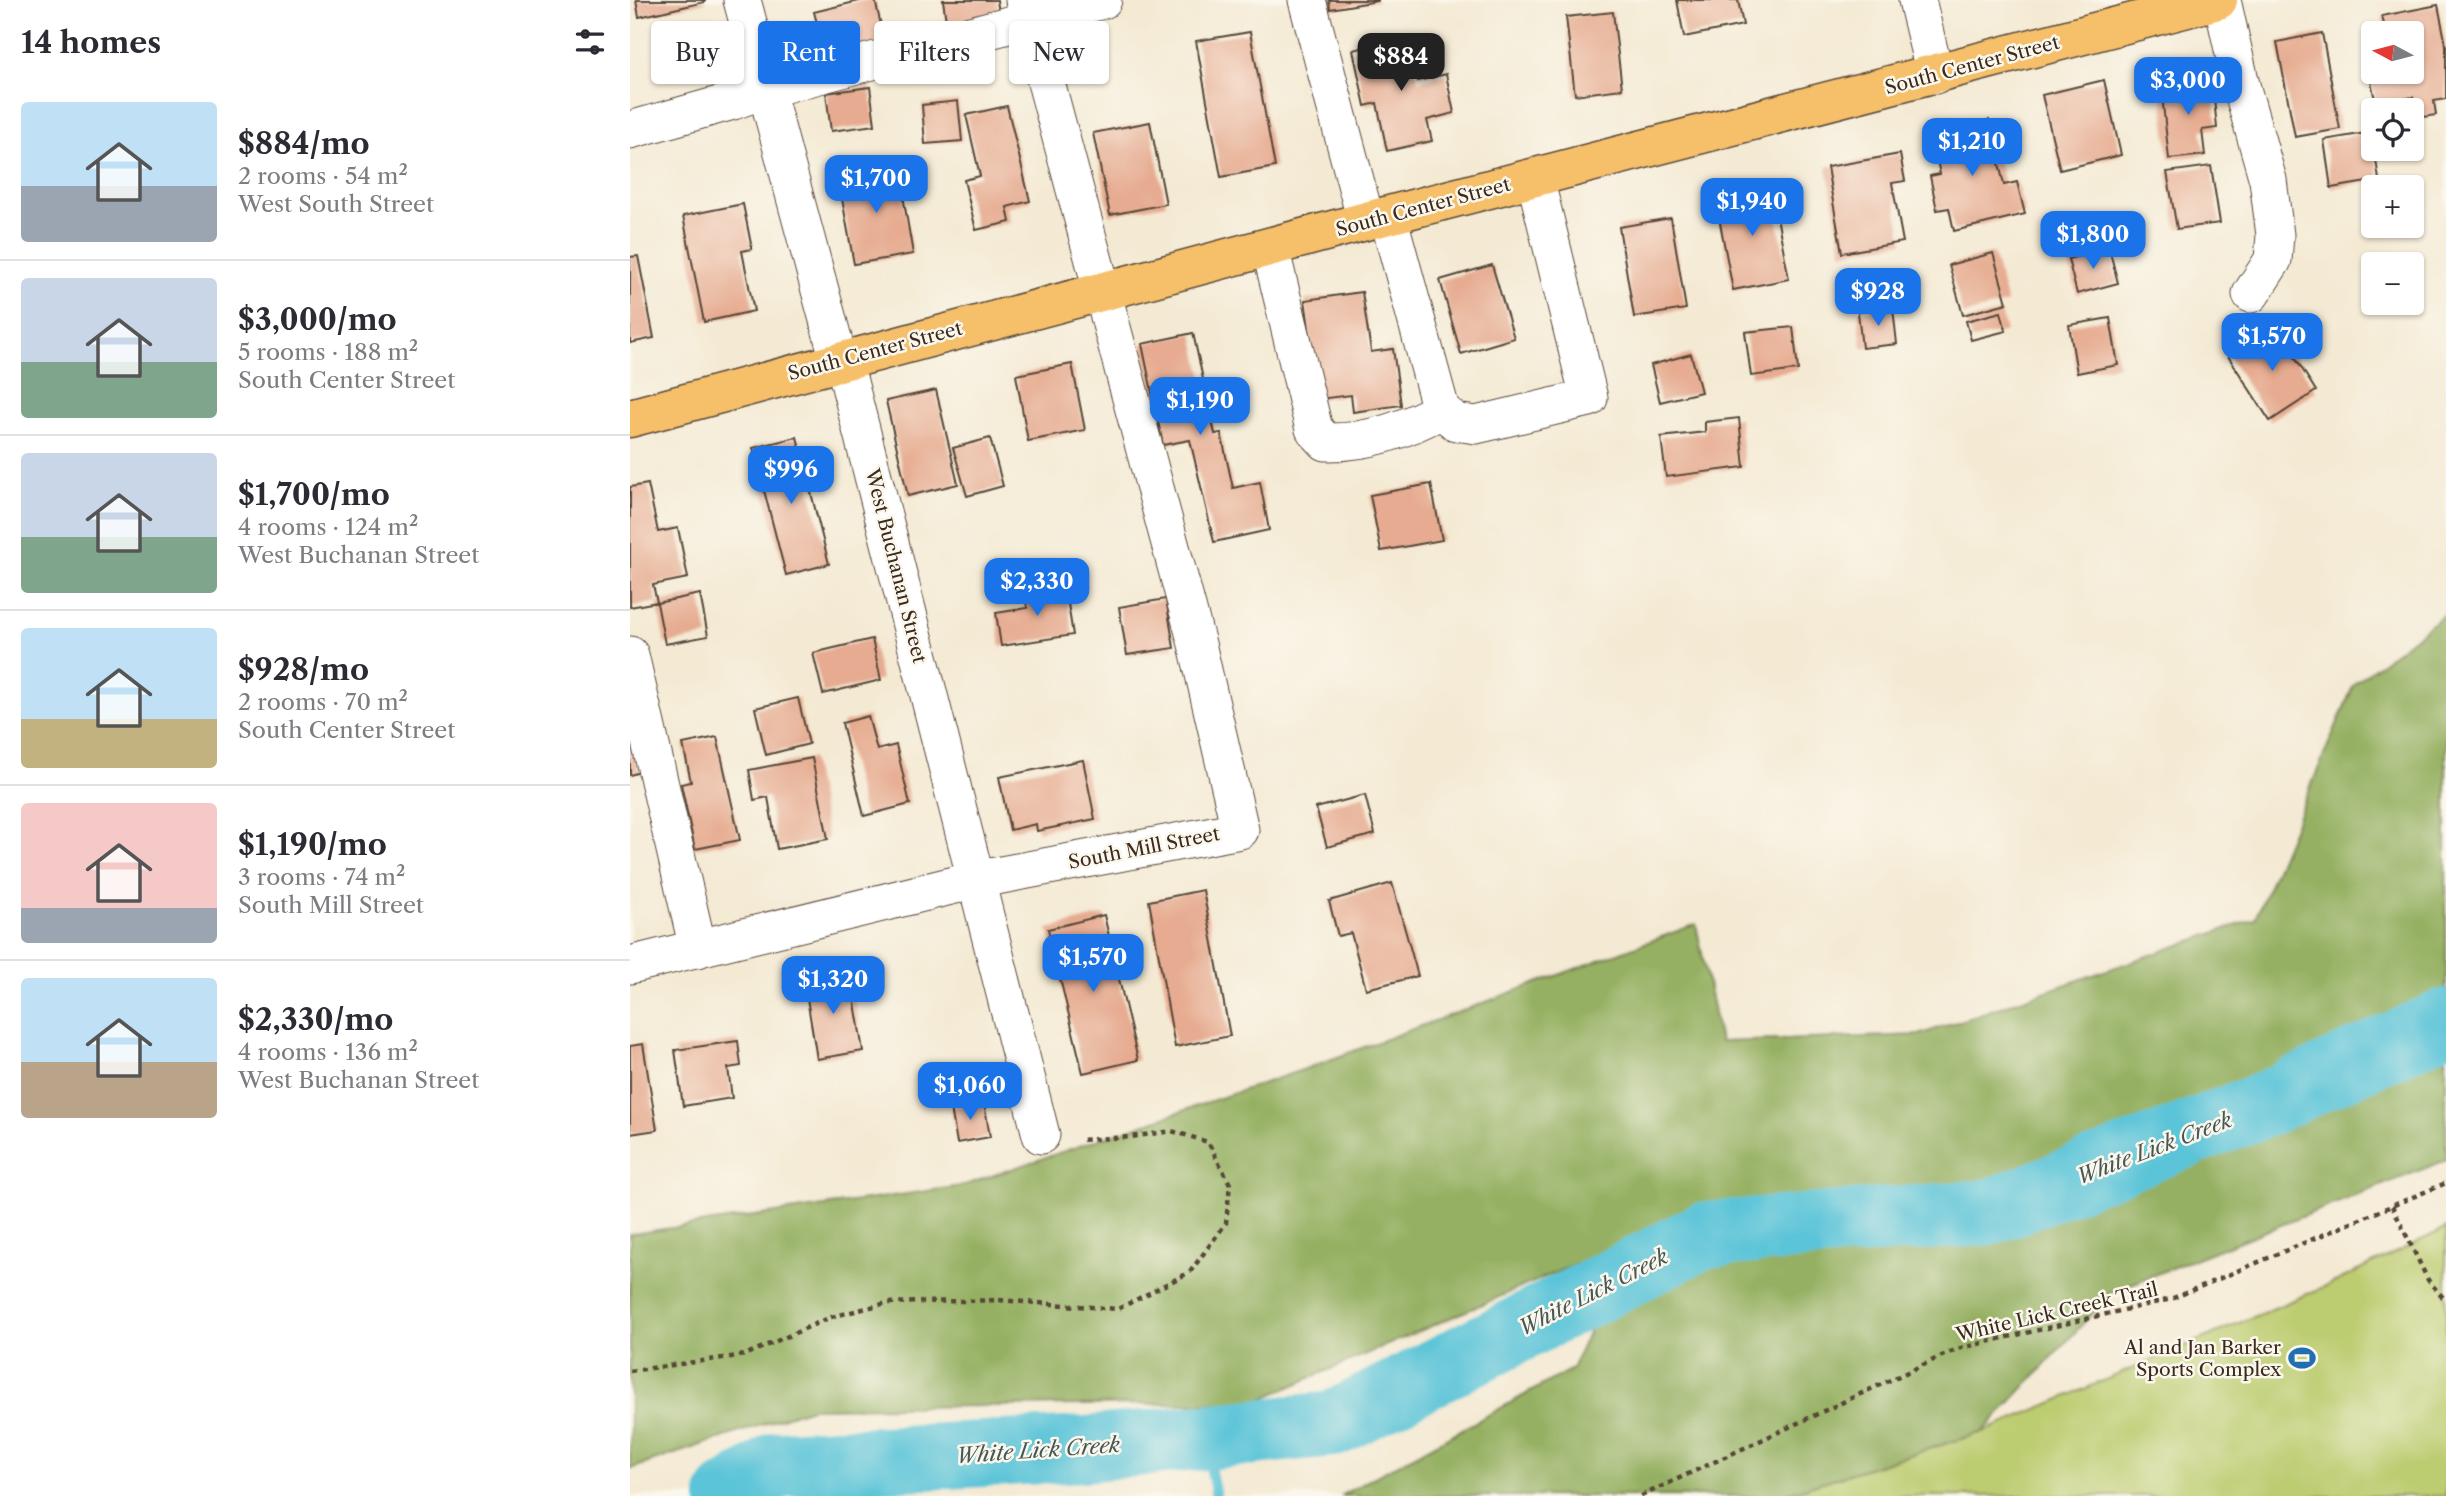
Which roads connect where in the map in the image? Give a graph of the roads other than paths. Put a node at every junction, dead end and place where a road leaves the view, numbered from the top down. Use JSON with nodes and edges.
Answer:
{"nodes":[{"id":1,"x":742,"y":0,"type":"edge"},
{"id":2,"x":1103,"y":0,"type":"edge"},
{"id":3,"x":1307,"y":0,"type":"edge"},
{"id":4,"x":1917,"y":0,"type":"edge"},
{"id":5,"x":2220,"y":0,"type":"edge"},
{"id":6,"x":1027,"y":10,"type":"edge"},
{"id":7,"x":1935,"y":75,"type":"junction"},
{"id":8,"x":766,"y":89,"type":"junction"},
{"id":9,"x":630,"y":130,"type":"edge"},
{"id":10,"x":1535,"y":178,"type":"junction"},
{"id":11,"x":1377,"y":218,"type":"junction"},
{"id":12,"x":1270,"y":247,"type":"junction"},
{"id":13,"x":1102,"y":291,"type":"junction"},
{"id":14,"x":2251,"y":294,"type":"dead end"},
{"id":15,"x":839,"y":361,"type":"junction"},
{"id":16,"x":1441,"y":410,"type":"junction"},
{"id":17,"x":630,"y":418,"type":"edge"},
{"id":18,"x":630,"y":655,"type":"edge"},
{"id":19,"x":975,"y":880,"type":"junction"},
{"id":20,"x":698,"y":948,"type":"junction"},
{"id":21,"x":630,"y":965,"type":"edge"},
{"id":22,"x":1041,"y":1135,"type":"road end"}],
"edges":[{"from":1,"to":8,"type":"street","name":"West Buchanan Street"},
{"from":2,"to":6,"type":"street"},
{"from":3,"to":11,"type":"street"},
{"from":4,"to":7,"type":"street"},
{"from":5,"to":7,"type":"main road","name":"South Center Street"},
{"from":5,"to":14,"type":"street"},
{"from":6,"to":8,"type":"street"},
{"from":6,"to":13,"type":"street"},
{"from":7,"to":10,"type":"main road","name":"South Center Street"},
{"from":8,"to":9,"type":"street"},
{"from":8,"to":15,"type":"street","name":"West Buchanan Street"},
{"from":10,"to":11,"type":"main road","name":"South Center Street"},
{"from":10,"to":16,"type":"street"},
{"from":11,"to":12,"type":"main road","name":"South Center Street"},
{"from":11,"to":16,"type":"street"},
{"from":12,"to":13,"type":"main road","name":"South Center Street"},
{"from":12,"to":16,"type":"street"},
{"from":13,"to":15,"type":"main road","name":"South Center Street"},
{"from":13,"to":19,"type":"street","name":"South Mill Street"},
{"from":15,"to":17,"type":"main road","name":"South Center Street"},
{"from":15,"to":19,"type":"street","name":"West Buchanan Street"},
{"from":18,"to":20,"type":"street"},
{"from":19,"to":20,"type":"street","name":"South Mill Street"},
{"from":19,"to":22,"type":"street","name":"West Buchanan Street"},
{"from":20,"to":21,"type":"street","name":"South Mill Street"}]}
